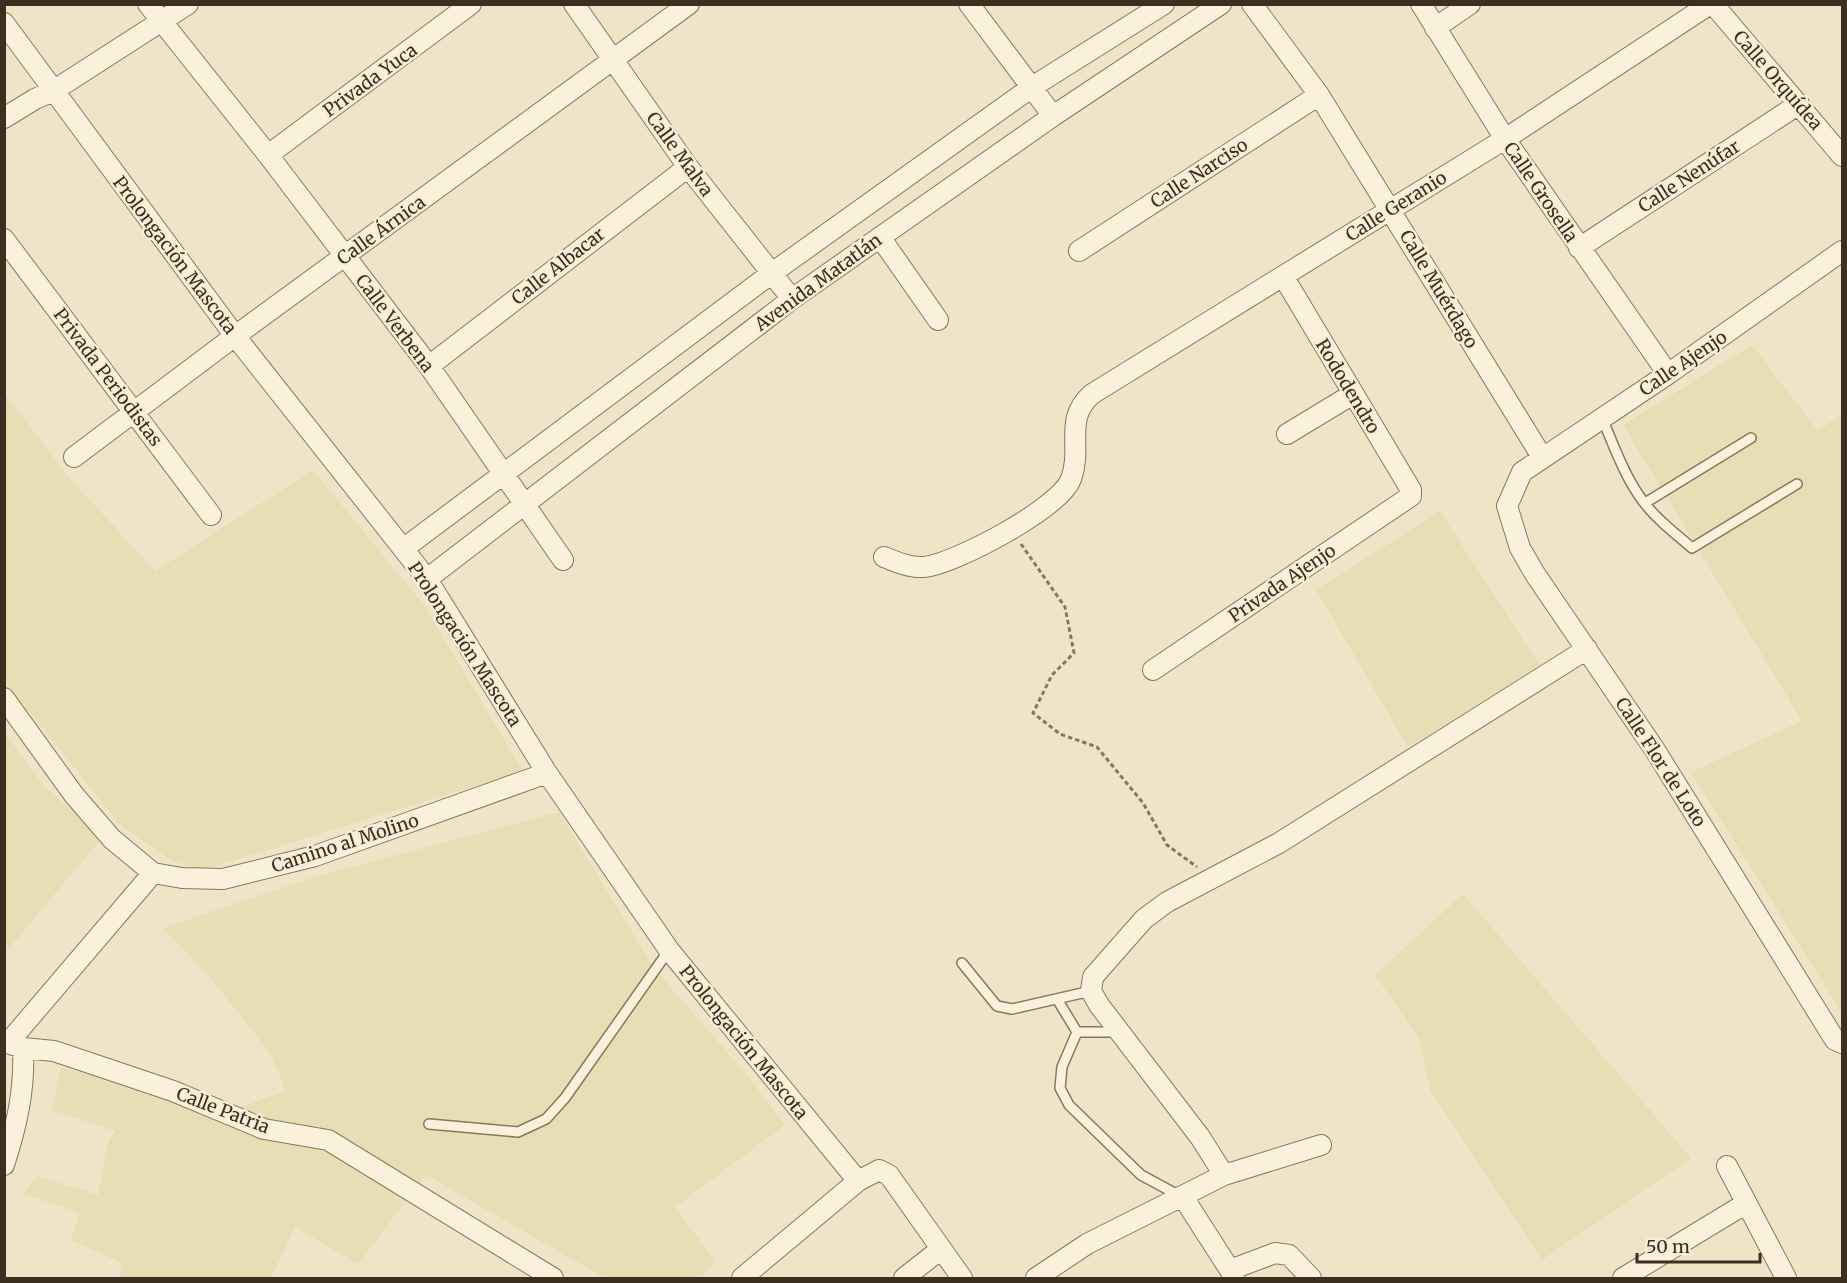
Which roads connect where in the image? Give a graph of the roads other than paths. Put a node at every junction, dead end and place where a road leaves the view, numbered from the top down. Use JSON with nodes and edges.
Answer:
{"nodes":[{"id":1,"x":148,"y":4,"type":"edge"},
{"id":2,"x":188,"y":4,"type":"edge"},
{"id":3,"x":471,"y":4,"type":"edge"},
{"id":4,"x":574,"y":4,"type":"edge"},
{"id":5,"x":689,"y":4,"type":"edge"},
{"id":6,"x":969,"y":4,"type":"edge"},
{"id":7,"x":1164,"y":4,"type":"edge"},
{"id":8,"x":1221,"y":4,"type":"edge"},
{"id":9,"x":1252,"y":4,"type":"edge"},
{"id":10,"x":1421,"y":4,"type":"edge"},
{"id":11,"x":1470,"y":4,"type":"edge"},
{"id":12,"x":1712,"y":4,"type":"edge"},
{"id":13,"x":161,"y":20,"type":"junction"},
{"id":14,"x":4,"y":23,"type":"edge"},
{"id":15,"x":1435,"y":28,"type":"junction"},
{"id":16,"x":613,"y":62,"type":"junction"},
{"id":17,"x":1032,"y":87,"type":"junction"},
{"id":18,"x":54,"y":92,"type":"junction"},
{"id":19,"x":1319,"y":95,"type":"junction"},
{"id":20,"x":1799,"y":104,"type":"junction"},
{"id":21,"x":1053,"y":116,"type":"junction"},
{"id":22,"x":4,"y":118,"type":"edge"},
{"id":23,"x":1505,"y":139,"type":"junction"},
{"id":24,"x":268,"y":155,"type":"junction"},
{"id":25,"x":1842,"y":156,"type":"edge"},
{"id":26,"x":688,"y":167,"type":"junction"},
{"id":27,"x":1390,"y":209,"type":"junction"},
{"id":28,"x":880,"y":237,"type":"junction"},
{"id":29,"x":4,"y":238,"type":"edge"},
{"id":30,"x":1579,"y":248,"type":"junction"},
{"id":31,"x":1079,"y":251,"type":"dead end"},
{"id":32,"x":1842,"y":251,"type":"edge"},
{"id":33,"x":345,"y":256,"type":"junction"},
{"id":34,"x":772,"y":273,"type":"junction"},
{"id":35,"x":1283,"y":276,"type":"junction"},
{"id":36,"x":792,"y":299,"type":"junction"},
{"id":37,"x":938,"y":320,"type":"dead end"},
{"id":38,"x":234,"y":336,"type":"junction"},
{"id":39,"x":429,"y":366,"type":"junction"},
{"id":40,"x":1668,"y":374,"type":"junction"},
{"id":41,"x":1353,"y":394,"type":"junction"},
{"id":42,"x":134,"y":412,"type":"junction"},
{"id":43,"x":1602,"y":418,"type":"junction"},
{"id":44,"x":1287,"y":434,"type":"dead end"},
{"id":45,"x":1751,"y":438,"type":"dead end"},
{"id":46,"x":74,"y":457,"type":"dead end"},
{"id":47,"x":1542,"y":457,"type":"junction"},
{"id":48,"x":1522,"y":472,"type":"joint"},
{"id":49,"x":503,"y":474,"type":"junction"},
{"id":50,"x":1797,"y":484,"type":"dead end"},
{"id":51,"x":1411,"y":496,"type":"joint"},
{"id":52,"x":1644,"y":503,"type":"junction"},
{"id":53,"x":525,"y":504,"type":"junction"},
{"id":54,"x":211,"y":515,"type":"dead end"},
{"id":55,"x":403,"y":549,"type":"junction"},
{"id":56,"x":884,"y":557,"type":"dead end"},
{"id":57,"x":563,"y":560,"type":"dead end"},
{"id":58,"x":428,"y":579,"type":"junction"},
{"id":59,"x":1587,"y":649,"type":"junction"},
{"id":60,"x":1153,"y":670,"type":"dead end"},
{"id":61,"x":4,"y":698,"type":"edge"},
{"id":62,"x":547,"y":773,"type":"junction"},
{"id":63,"x":153,"y":873,"type":"junction"},
{"id":64,"x":669,"y":950,"type":"junction"},
{"id":65,"x":962,"y":963,"type":"dead end"},
{"id":66,"x":1091,"y":991,"type":"junction"},
{"id":67,"x":1057,"y":999,"type":"junction"},
{"id":68,"x":1077,"y":1032,"type":"junction"},
{"id":69,"x":1119,"y":1032,"type":"junction"},
{"id":70,"x":1842,"y":1043,"type":"edge"},
{"id":71,"x":12,"y":1044,"type":"edge"},
{"id":72,"x":429,"y":1124,"type":"dead end"},
{"id":73,"x":1321,"y":1145,"type":"dead end"},
{"id":74,"x":4,"y":1165,"type":"edge"},
{"id":75,"x":1727,"y":1166,"type":"dead end"},
{"id":76,"x":1224,"y":1175,"type":"junction"},
{"id":77,"x":858,"y":1181,"type":"junction"},
{"id":78,"x":1182,"y":1197,"type":"junction"},
{"id":79,"x":1745,"y":1204,"type":"junction"},
{"id":80,"x":942,"y":1249,"type":"junction"},
{"id":81,"x":1233,"y":1274,"type":"edge"},
{"id":82,"x":553,"y":1278,"type":"edge"},
{"id":83,"x":742,"y":1278,"type":"edge"},
{"id":84,"x":904,"y":1278,"type":"edge"},
{"id":85,"x":962,"y":1278,"type":"edge"},
{"id":86,"x":1036,"y":1278,"type":"edge"},
{"id":87,"x":1311,"y":1278,"type":"edge"},
{"id":88,"x":1623,"y":1278,"type":"edge"},
{"id":89,"x":1786,"y":1278,"type":"edge"}],
"edges":[{"from":1,"to":13,"type":"street","name":"Calle Verbena"},
{"from":2,"to":13,"type":"street"},
{"from":3,"to":24,"type":"street","name":"Privada Yuca"},
{"from":4,"to":16,"type":"street","name":"Calle Malva"},
{"from":5,"to":16,"type":"street","name":"Calle Árnica"},
{"from":6,"to":17,"type":"street"},
{"from":7,"to":17,"type":"street","name":"Avenida Matatlán"},
{"from":8,"to":21,"type":"street","name":"Avenida Matatlán"},
{"from":9,"to":19,"type":"street","name":"Calle Muérdago"},
{"from":10,"to":15,"type":"street","name":"Calle Grosella"},
{"from":11,"to":15,"type":"street"},
{"from":12,"to":20,"type":"street","name":"Calle Orquídea"},
{"from":12,"to":23,"type":"street","name":"Calle Geranio"},
{"from":13,"to":18,"type":"street"},
{"from":13,"to":24,"type":"street","name":"Calle Verbena"},
{"from":14,"to":18,"type":"street","name":"Prolongación Mascota"},
{"from":15,"to":23,"type":"street","name":"Calle Grosella"},
{"from":16,"to":26,"type":"street","name":"Calle Malva"},
{"from":16,"to":33,"type":"street","name":"Calle Árnica"},
{"from":17,"to":21,"type":"street"},
{"from":17,"to":34,"type":"street","name":"Avenida Matatlán"},
{"from":18,"to":22,"type":"street"},
{"from":18,"to":38,"type":"street","name":"Prolongación Mascota"},
{"from":19,"to":27,"type":"street","name":"Calle Muérdago"},
{"from":19,"to":31,"type":"street","name":"Calle Narciso"},
{"from":20,"to":25,"type":"street","name":"Calle Orquídea"},
{"from":20,"to":30,"type":"street","name":"Calle Nenúfar"},
{"from":21,"to":28,"type":"street","name":"Avenida Matatlán"},
{"from":23,"to":27,"type":"street","name":"Calle Geranio"},
{"from":23,"to":30,"type":"street","name":"Calle Grosella"},
{"from":24,"to":33,"type":"street","name":"Calle Verbena"},
{"from":26,"to":34,"type":"street","name":"Calle Malva"},
{"from":26,"to":39,"type":"street","name":"Calle Albacar"},
{"from":27,"to":35,"type":"street","name":"Calle Geranio"},
{"from":27,"to":47,"type":"street","name":"Calle Muérdago"},
{"from":28,"to":36,"type":"street","name":"Avenida Matatlán"},
{"from":28,"to":37,"type":"street"},
{"from":29,"to":42,"type":"street","name":"Privada Periodistas"},
{"from":30,"to":40,"type":"street","name":"Calle Grosella"},
{"from":32,"to":40,"type":"street","name":"Calle Ajenjo"},
{"from":33,"to":38,"type":"street","name":"Calle Árnica"},
{"from":33,"to":39,"type":"street","name":"Calle Verbena"},
{"from":34,"to":36,"type":"street","name":"Calle Malva"},
{"from":34,"to":49,"type":"street","name":"Avenida Matatlán"},
{"from":35,"to":41,"type":"street","name":"Rododendro"},
{"from":35,"to":56,"type":"street","name":"Calle Geranio"},
{"from":36,"to":53,"type":"street","name":"Avenida Matatlán"},
{"from":38,"to":42,"type":"street","name":"Calle Árnica"},
{"from":38,"to":55,"type":"street","name":"Prolongación Mascota"},
{"from":39,"to":49,"type":"street","name":"Calle Verbena"},
{"from":40,"to":43,"type":"street","name":"Calle Ajenjo"},
{"from":41,"to":44,"type":"street"},
{"from":41,"to":51,"type":"street","name":"Rododendro"},
{"from":42,"to":46,"type":"street","name":"Calle Árnica"},
{"from":42,"to":54,"type":"street","name":"Privada Periodistas"},
{"from":43,"to":47,"type":"street","name":"Calle Ajenjo"},
{"from":43,"to":52,"type":"lane"},
{"from":45,"to":52,"type":"lane"},
{"from":47,"to":48,"type":"street","name":"Calle Ajenjo"},
{"from":48,"to":59,"type":"street","name":"Calle Flor de Loto"},
{"from":49,"to":53,"type":"street","name":"Calle Verbena"},
{"from":49,"to":55,"type":"street","name":"Avenida Matatlán"},
{"from":50,"to":52,"type":"lane"},
{"from":51,"to":60,"type":"street","name":"Privada Ajenjo"},
{"from":53,"to":57,"type":"street","name":"Calle Verbena"},
{"from":53,"to":58,"type":"street","name":"Avenida Matatlán"},
{"from":55,"to":58,"type":"street","name":"Prolongación Mascota"},
{"from":58,"to":62,"type":"street","name":"Prolongación Mascota"},
{"from":59,"to":66,"type":"street"},
{"from":59,"to":70,"type":"street","name":"Calle Flor de Loto"},
{"from":61,"to":63,"type":"street"},
{"from":62,"to":63,"type":"street","name":"Camino al Molino"},
{"from":62,"to":64,"type":"street","name":"Prolongación Mascota"},
{"from":63,"to":71,"type":"street"},
{"from":64,"to":72,"type":"lane"},
{"from":64,"to":77,"type":"street","name":"Prolongación Mascota"},
{"from":65,"to":67,"type":"lane"},
{"from":66,"to":67,"type":"lane"},
{"from":66,"to":69,"type":"street"},
{"from":67,"to":68,"type":"lane"},
{"from":68,"to":69,"type":"lane"},
{"from":68,"to":78,"type":"lane"},
{"from":69,"to":76,"type":"street"},
{"from":71,"to":74,"type":"street"},
{"from":71,"to":82,"type":"street","name":"Calle Patria"},
{"from":73,"to":76,"type":"street"},
{"from":75,"to":79,"type":"street"},
{"from":76,"to":78,"type":"street"},
{"from":77,"to":80,"type":"street"},
{"from":77,"to":83,"type":"street"},
{"from":78,"to":81,"type":"street"},
{"from":78,"to":86,"type":"street"},
{"from":79,"to":88,"type":"street"},
{"from":79,"to":89,"type":"street"},
{"from":80,"to":84,"type":"street"},
{"from":80,"to":85,"type":"street"},
{"from":81,"to":87,"type":"street"}]}
